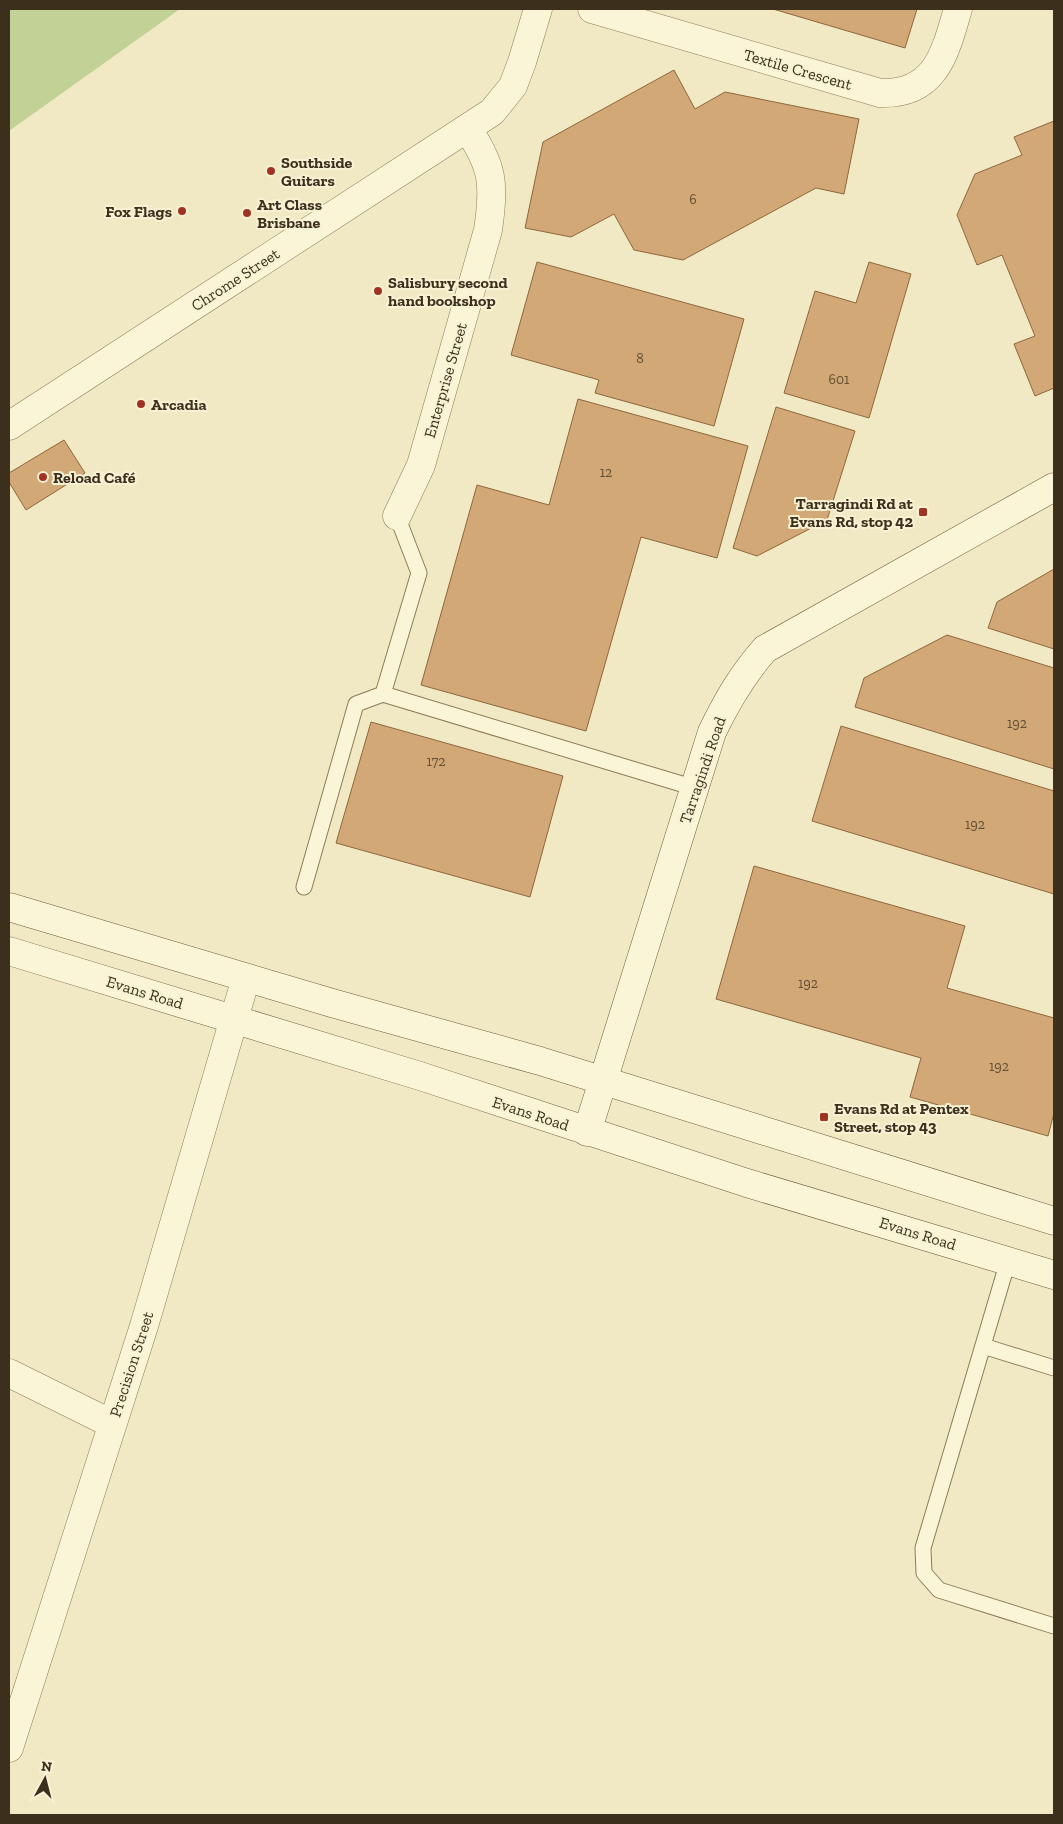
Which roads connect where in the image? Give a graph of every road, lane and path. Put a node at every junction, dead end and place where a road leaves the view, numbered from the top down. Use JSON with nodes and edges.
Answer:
{"nodes":[{"id":1,"x":538,"y":9,"type":"edge"},
{"id":2,"x":592,"y":9,"type":"edge"},
{"id":3,"x":958,"y":9,"type":"edge"},
{"id":4,"x":467,"y":128,"type":"junction"},
{"id":5,"x":9,"y":426,"type":"edge"},
{"id":6,"x":1054,"y":487,"type":"edge"},
{"id":7,"x":397,"y":516,"type":"joint"},
{"id":8,"x":383,"y":694,"type":"junction"},
{"id":9,"x":695,"y":788,"type":"junction"},
{"id":10,"x":304,"y":887,"type":"dead end"},
{"id":11,"x":9,"y":907,"type":"edge"},
{"id":12,"x":9,"y":951,"type":"edge"},
{"id":13,"x":246,"y":978,"type":"junction"},
{"id":14,"x":232,"y":1018,"type":"junction"},
{"id":15,"x":603,"y":1081,"type":"junction"},
{"id":16,"x":587,"y":1132,"type":"junction"},
{"id":17,"x":1054,"y":1221,"type":"edge"},
{"id":18,"x":1008,"y":1261,"type":"junction"},
{"id":19,"x":1054,"y":1274,"type":"edge"},
{"id":20,"x":982,"y":1346,"type":"junction"},
{"id":21,"x":1054,"y":1368,"type":"edge"},
{"id":22,"x":9,"y":1373,"type":"edge"},
{"id":23,"x":112,"y":1424,"type":"junction"},
{"id":24,"x":1054,"y":1626,"type":"edge"},
{"id":25,"x":9,"y":1748,"type":"edge"}],
"edges":[{"from":1,"to":4,"type":"street","name":"Chrome Street"},
{"from":2,"to":3,"type":"street","name":"Textile Crescent"},
{"from":4,"to":5,"type":"street","name":"Chrome Street"},
{"from":4,"to":7,"type":"street","name":"Enterprise Street"},
{"from":6,"to":9,"type":"street","name":"Tarragindi Road"},
{"from":7,"to":8,"type":"lane"},
{"from":8,"to":9,"type":"lane"},
{"from":8,"to":10,"type":"lane"},
{"from":9,"to":15,"type":"street","name":"Tarragindi Road"},
{"from":11,"to":13,"type":"street"},
{"from":12,"to":14,"type":"street","name":"Evans Road"},
{"from":13,"to":14,"type":"street","name":"Precision Street"},
{"from":13,"to":15,"type":"street"},
{"from":14,"to":16,"type":"street","name":"Evans Road"},
{"from":14,"to":23,"type":"street","name":"Precision Street"},
{"from":15,"to":16,"type":"street","name":"Tarragindi Road"},
{"from":15,"to":17,"type":"street"},
{"from":16,"to":18,"type":"street","name":"Evans Road"},
{"from":18,"to":19,"type":"street","name":"Evans Road"},
{"from":18,"to":20,"type":"lane"},
{"from":20,"to":21,"type":"lane"},
{"from":20,"to":24,"type":"lane"},
{"from":22,"to":23,"type":"street"},
{"from":23,"to":25,"type":"street","name":"Precision Street"}]}
